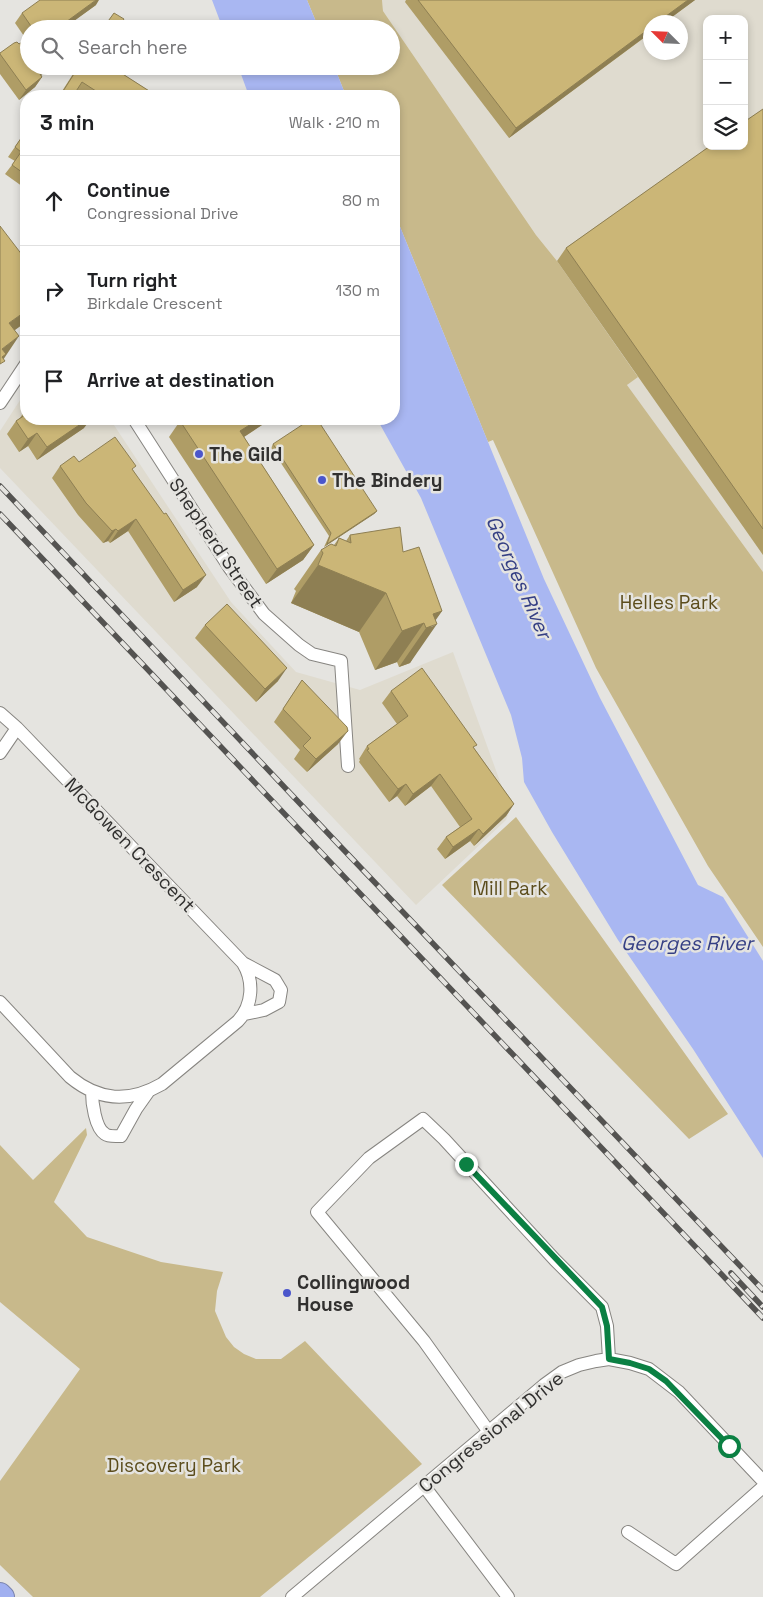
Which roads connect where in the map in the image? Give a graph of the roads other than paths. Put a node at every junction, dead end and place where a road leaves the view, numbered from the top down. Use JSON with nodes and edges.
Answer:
{"nodes":[{"id":1,"x":20,"y":373,"type":"edge"},
{"id":2,"x":0,"y":403,"type":"edge"},
{"id":3,"x":138,"y":425,"type":"edge"},
{"id":4,"x":0,"y":714,"type":"edge"},
{"id":5,"x":17,"y":728,"type":"junction"},
{"id":6,"x":0,"y":753,"type":"edge"},
{"id":7,"x":348,"y":766,"type":"dead end"},
{"id":8,"x":243,"y":963,"type":"junction"},
{"id":9,"x":0,"y":1002,"type":"edge"},
{"id":10,"x":245,"y":1014,"type":"junction"},
{"id":11,"x":92,"y":1092,"type":"junction"},
{"id":12,"x":148,"y":1092,"type":"junction"},
{"id":13,"x":609,"y":1359,"type":"junction"},
{"id":14,"x":490,"y":1432,"type":"junction"},
{"id":15,"x":763,"y":1481,"type":"edge"},
{"id":16,"x":424,"y":1486,"type":"junction"},
{"id":17,"x":763,"y":1487,"type":"edge"},
{"id":18,"x":628,"y":1532,"type":"dead end"},
{"id":19,"x":0,"y":1594,"type":"edge"},
{"id":20,"x":296,"y":1596,"type":"edge"},
{"id":21,"x":3,"y":1597,"type":"edge"},
{"id":22,"x":508,"y":1597,"type":"edge"}],
"edges":[{"from":1,"to":2,"type":"street"},
{"from":3,"to":7,"type":"street","name":"Shepherd Street"},
{"from":4,"to":5,"type":"street","name":"McGowen Crescent"},
{"from":5,"to":6,"type":"street"},
{"from":5,"to":8,"type":"street","name":"McGowen Crescent"},
{"from":8,"to":10,"type":"street","name":"McGowen Crescent"},
{"from":8,"to":10,"type":"street","name":"McGowen Crescent"},
{"from":9,"to":11,"type":"street","name":"McGowen Crescent"},
{"from":10,"to":12,"type":"street","name":"McGowen Crescent"},
{"from":11,"to":12,"type":"street","name":"McGowen Crescent"},
{"from":11,"to":12,"type":"street","name":"McGowen Crescent"},
{"from":13,"to":14,"type":"street","name":"Congressional Drive"},
{"from":13,"to":14,"type":"street"},
{"from":13,"to":15,"type":"street","name":"Congressional Drive"},
{"from":14,"to":16,"type":"street","name":"Congressional Drive"},
{"from":16,"to":20,"type":"street","name":"Congressional Drive"},
{"from":16,"to":22,"type":"street"},
{"from":17,"to":18,"type":"street"},
{"from":19,"to":21,"type":"highway"}]}
